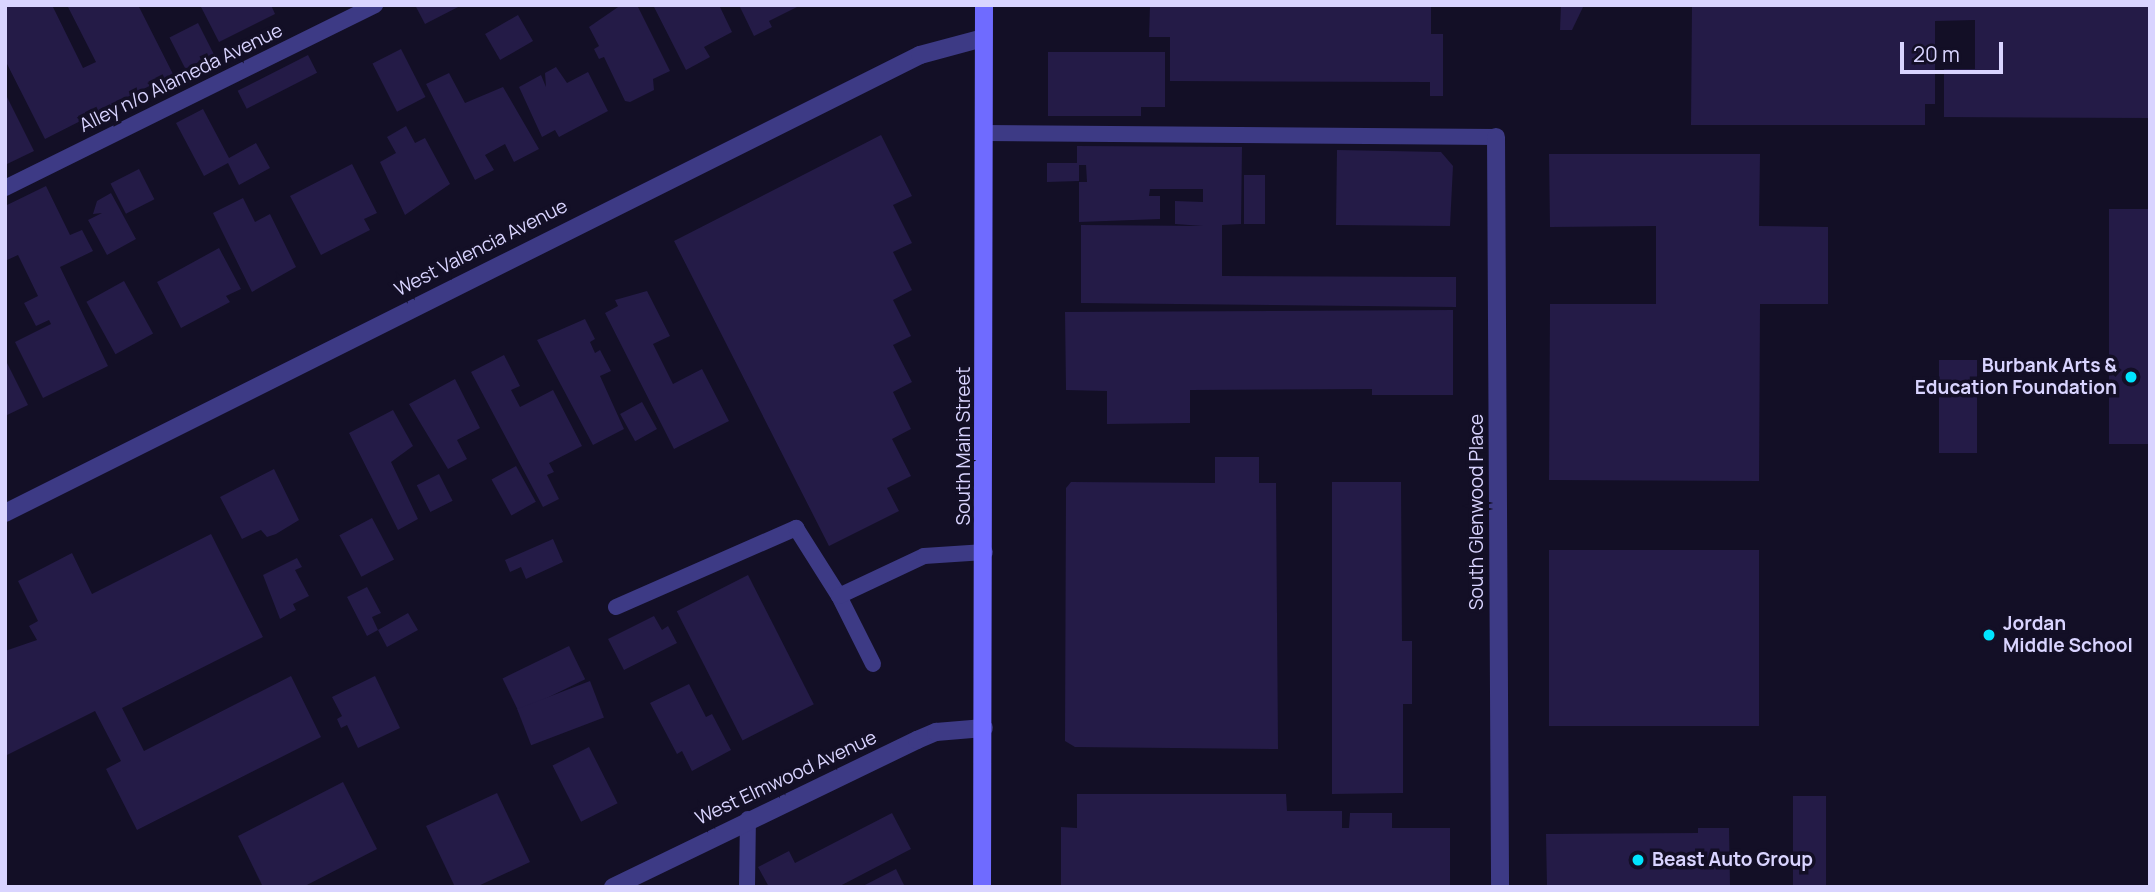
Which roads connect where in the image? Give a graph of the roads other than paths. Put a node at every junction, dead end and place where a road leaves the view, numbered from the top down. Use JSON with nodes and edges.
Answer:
{"nodes":[{"id":1,"x":375,"y":5,"type":"edge"},
{"id":2,"x":984,"y":5,"type":"edge"},
{"id":3,"x":983,"y":38,"type":"junction"},
{"id":4,"x":984,"y":133,"type":"junction"},
{"id":5,"x":1496,"y":136,"type":"joint"},
{"id":6,"x":5,"y":188,"type":"edge"},
{"id":7,"x":5,"y":513,"type":"edge"},
{"id":8,"x":985,"y":552,"type":"junction"},
{"id":9,"x":839,"y":596,"type":"junction"},
{"id":10,"x":616,"y":607,"type":"dead end"},
{"id":11,"x":873,"y":664,"type":"dead end"},
{"id":12,"x":984,"y":728,"type":"junction"},
{"id":13,"x":748,"y":818,"type":"junction"},
{"id":14,"x":613,"y":887,"type":"edge"},
{"id":15,"x":747,"y":887,"type":"edge"},
{"id":16,"x":982,"y":887,"type":"edge"},
{"id":17,"x":1500,"y":887,"type":"edge"}],
"edges":[{"from":1,"to":6,"type":"lane","name":"Alley n/o Alameda Avenue"},
{"from":2,"to":3,"type":"main road","name":"South Main Street"},
{"from":3,"to":4,"type":"main road","name":"South Main Street"},
{"from":3,"to":7,"type":"street","name":"West Valencia Avenue"},
{"from":4,"to":5,"type":"lane"},
{"from":4,"to":8,"type":"main road","name":"South Main Street"},
{"from":5,"to":17,"type":"street","name":"South Glenwood Place"},
{"from":8,"to":9,"type":"lane"},
{"from":8,"to":12,"type":"main road","name":"South Main Street"},
{"from":9,"to":10,"type":"lane"},
{"from":9,"to":11,"type":"lane"},
{"from":12,"to":13,"type":"street","name":"West Elmwood Avenue"},
{"from":12,"to":16,"type":"main road","name":"South Main Street"},
{"from":13,"to":14,"type":"street","name":"West Elmwood Avenue"},
{"from":13,"to":15,"type":"lane"}]}
